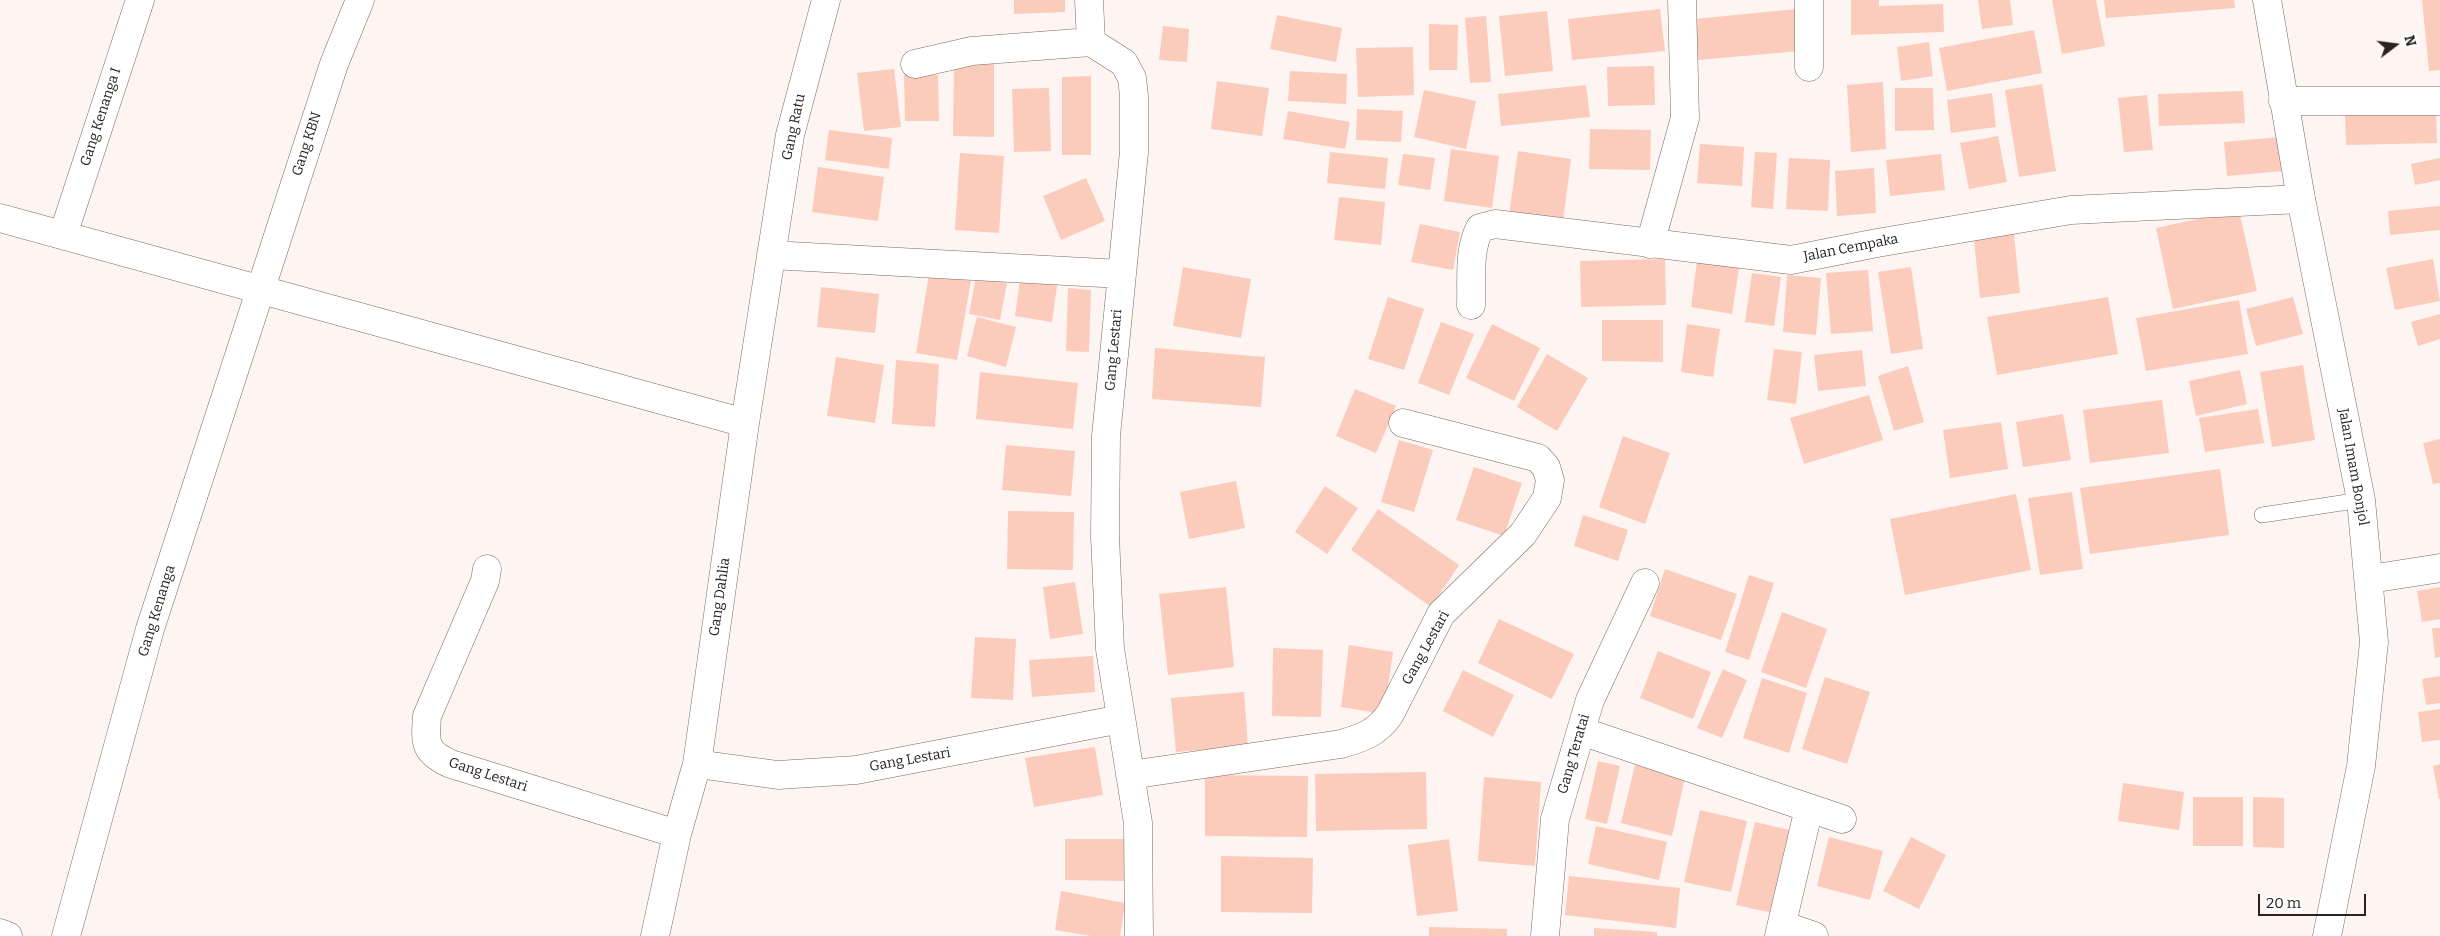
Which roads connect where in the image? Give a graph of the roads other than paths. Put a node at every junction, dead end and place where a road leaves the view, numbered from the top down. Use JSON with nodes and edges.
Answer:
{"nodes":[{"id":1,"x":140,"y":0,"type":"edge"},
{"id":2,"x":360,"y":0,"type":"edge"},
{"id":3,"x":826,"y":0,"type":"edge"},
{"id":4,"x":1089,"y":0,"type":"edge"},
{"id":5,"x":1682,"y":0,"type":"edge"},
{"id":6,"x":1809,"y":0,"type":"edge"},
{"id":7,"x":2267,"y":0,"type":"edge"},
{"id":8,"x":1090,"y":42,"type":"junction"},
{"id":9,"x":916,"y":64,"type":"dead end"},
{"id":10,"x":1808,"y":67,"type":"dead end"},
{"id":11,"x":2283,"y":101,"type":"junction"},
{"id":12,"x":2440,"y":101,"type":"edge"},
{"id":13,"x":2301,"y":199,"type":"junction"},
{"id":14,"x":0,"y":218,"type":"edge"},
{"id":15,"x":63,"y":235,"type":"junction"},
{"id":16,"x":1650,"y":244,"type":"junction"},
{"id":17,"x":772,"y":255,"type":"junction"},
{"id":18,"x":1121,"y":274,"type":"junction"},
{"id":19,"x":260,"y":289,"type":"junction"},
{"id":20,"x":1471,"y":305,"type":"dead end"},
{"id":21,"x":745,"y":423,"type":"junction"},
{"id":22,"x":1403,"y":423,"type":"dead end"},
{"id":23,"x":2361,"y":500,"type":"junction"},
{"id":24,"x":2262,"y":515,"type":"dead end"},
{"id":25,"x":2440,"y":568,"type":"edge"},
{"id":26,"x":488,"y":569,"type":"dead end"},
{"id":27,"x":2370,"y":579,"type":"junction"},
{"id":28,"x":1645,"y":583,"type":"dead end"},
{"id":29,"x":1121,"y":719,"type":"junction"},
{"id":30,"x":1581,"y":731,"type":"junction"},
{"id":31,"x":697,"y":764,"type":"junction"},
{"id":32,"x":1130,"y":775,"type":"junction"},
{"id":33,"x":1809,"y":808,"type":"junction"},
{"id":34,"x":1842,"y":819,"type":"dead end"},
{"id":35,"x":677,"y":834,"type":"junction"},
{"id":36,"x":1781,"y":930,"type":"edge"},
{"id":37,"x":0,"y":933,"type":"edge"},
{"id":38,"x":8,"y":936,"type":"edge"},
{"id":39,"x":66,"y":936,"type":"edge"},
{"id":40,"x":655,"y":936,"type":"edge"},
{"id":41,"x":1139,"y":936,"type":"edge"},
{"id":42,"x":1545,"y":936,"type":"edge"},
{"id":43,"x":1814,"y":936,"type":"edge"},
{"id":44,"x":2327,"y":936,"type":"edge"}],
"edges":[{"from":1,"to":15,"type":"main road","name":"Gang Kenanga I"},
{"from":2,"to":19,"type":"main road","name":"Gang KBN"},
{"from":3,"to":17,"type":"main road","name":"Gang Ratu"},
{"from":4,"to":8,"type":"main road"},
{"from":5,"to":16,"type":"main road"},
{"from":6,"to":10,"type":"main road"},
{"from":7,"to":11,"type":"main road","name":"Jalan Imam Bonjol"},
{"from":8,"to":9,"type":"main road"},
{"from":8,"to":18,"type":"main road","name":"Gang Lestari"},
{"from":11,"to":12,"type":"main road"},
{"from":11,"to":13,"type":"main road","name":"Jalan Imam Bonjol"},
{"from":13,"to":16,"type":"main road","name":"Jalan Cempaka"},
{"from":13,"to":23,"type":"main road","name":"Jalan Imam Bonjol"},
{"from":14,"to":15,"type":"main road"},
{"from":15,"to":19,"type":"main road"},
{"from":16,"to":20,"type":"main road","name":"Jalan Cempaka"},
{"from":17,"to":18,"type":"main road"},
{"from":17,"to":21,"type":"main road","name":"Gang Dahlia"},
{"from":18,"to":29,"type":"main road","name":"Gang Lestari"},
{"from":19,"to":21,"type":"main road"},
{"from":19,"to":39,"type":"main road","name":"Gang Kenanga"},
{"from":21,"to":31,"type":"main road","name":"Gang Dahlia"},
{"from":22,"to":32,"type":"main road","name":"Gang Lestari"},
{"from":23,"to":24,"type":"lane"},
{"from":23,"to":27,"type":"main road","name":"Jalan Imam Bonjol"},
{"from":25,"to":27,"type":"main road"},
{"from":26,"to":35,"type":"main road","name":"Gang Lestari"},
{"from":27,"to":44,"type":"main road","name":"Jalan Imam Bonjol"},
{"from":28,"to":30,"type":"main road","name":"Gang Teratai"},
{"from":29,"to":31,"type":"main road","name":"Gang Lestari"},
{"from":29,"to":32,"type":"main road","name":"Gang Lestari"},
{"from":30,"to":33,"type":"main road"},
{"from":30,"to":42,"type":"main road","name":"Gang Teratai"},
{"from":31,"to":35,"type":"main road","name":"Gang Dahlia"},
{"from":32,"to":41,"type":"main road","name":"Gang Lestari"},
{"from":33,"to":34,"type":"main road"},
{"from":33,"to":36,"type":"main road"},
{"from":35,"to":40,"type":"main road","name":"Gang Dahlia"},
{"from":36,"to":43,"type":"main road"},
{"from":37,"to":38,"type":"main road"}]}
